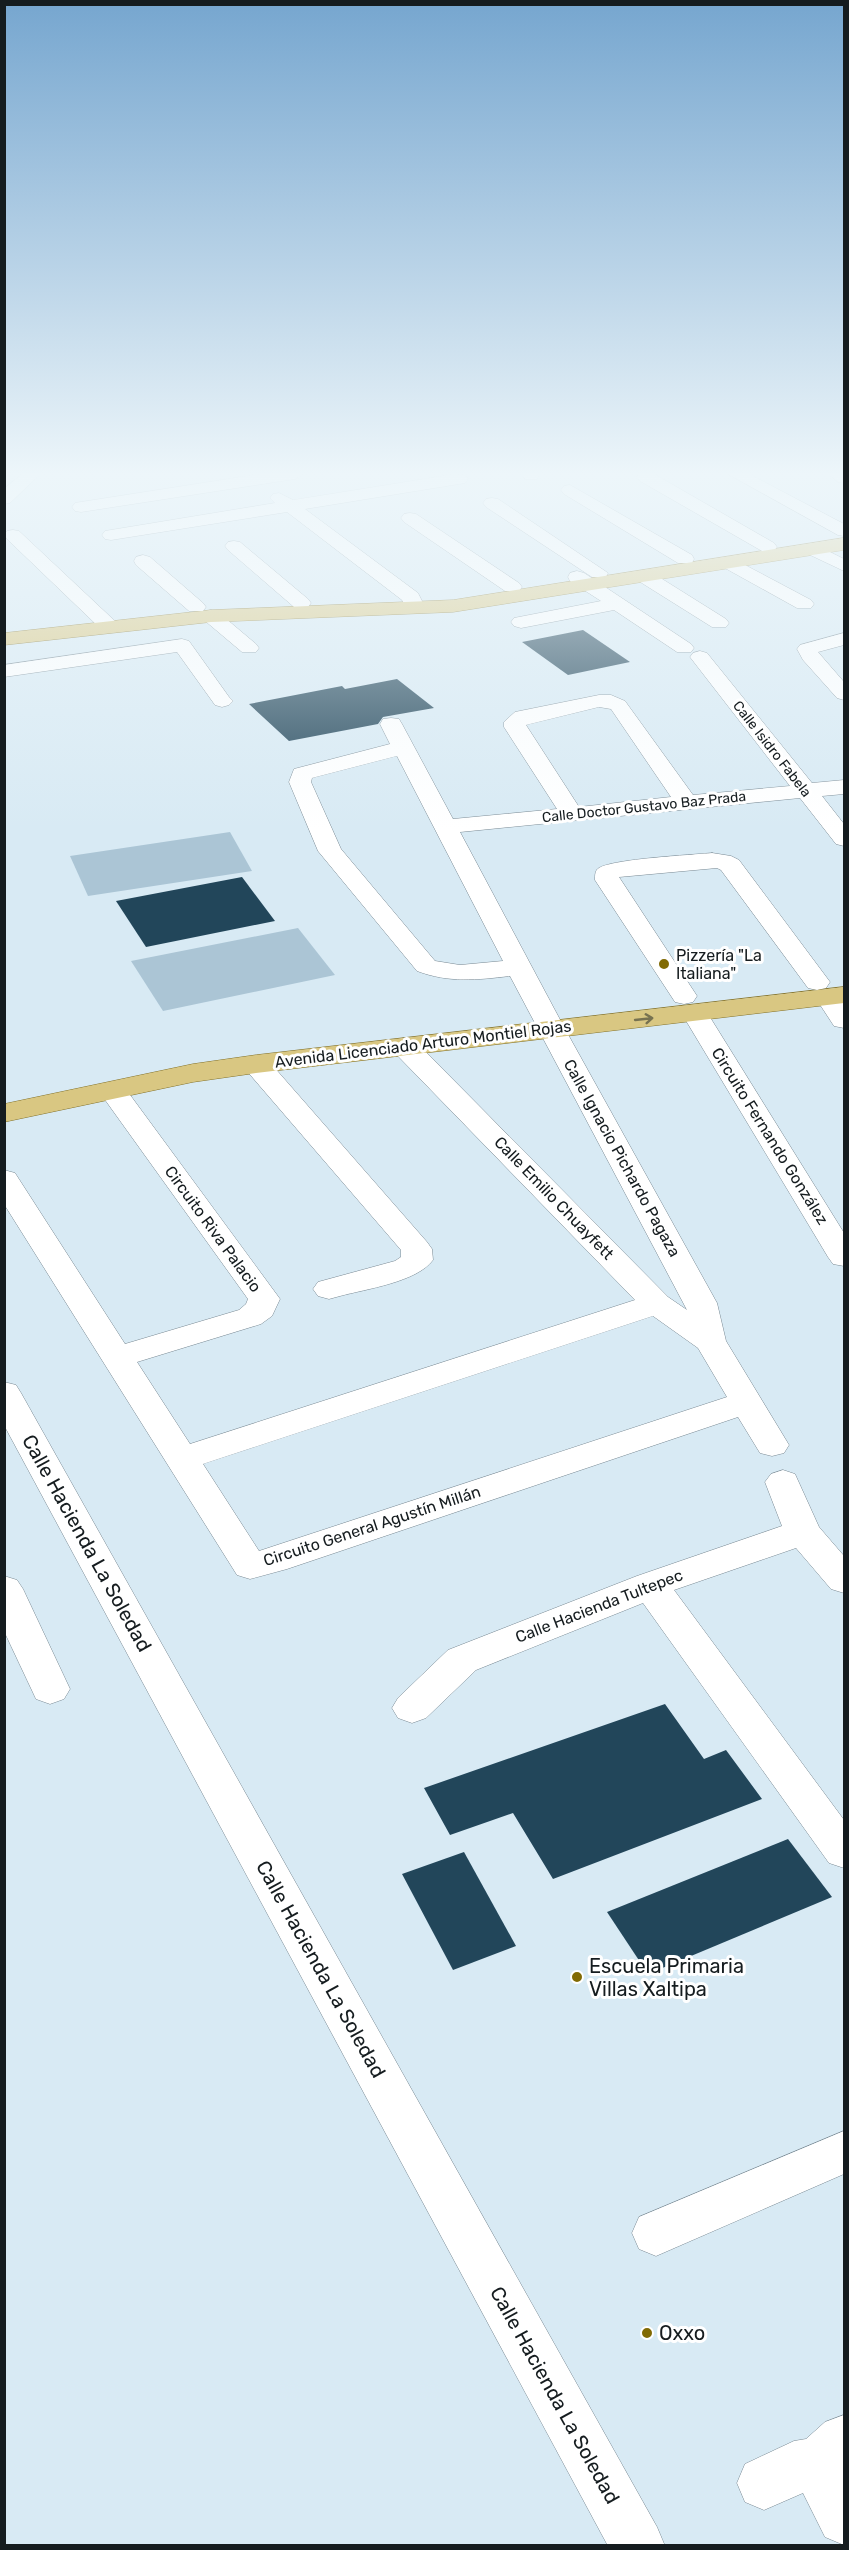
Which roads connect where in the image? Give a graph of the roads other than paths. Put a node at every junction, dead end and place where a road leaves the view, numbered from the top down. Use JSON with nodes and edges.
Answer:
{"nodes":[{"id":1,"x":74,"y":593,"type":"edge"},
{"id":2,"x":176,"y":593,"type":"edge"},
{"id":3,"x":289,"y":593,"type":"edge"},
{"id":4,"x":401,"y":593,"type":"edge"},
{"id":5,"x":477,"y":593,"type":"edge"},
{"id":6,"x":516,"y":593,"type":"edge"},
{"id":7,"x":605,"y":593,"type":"edge"},
{"id":8,"x":676,"y":593,"type":"edge"},
{"id":9,"x":793,"y":593,"type":"edge"},
{"id":10,"x":413,"y":602,"type":"junction"},
{"id":11,"x":301,"y":603,"type":"junction"},
{"id":12,"x":618,"y":604,"type":"junction"},
{"id":13,"x":782,"y":609,"type":"dead end"},
{"id":14,"x":203,"y":612,"type":"junction"},
{"id":15,"x":106,"y":622,"type":"junction"},
{"id":16,"x":521,"y":622,"type":"dead end"},
{"id":17,"x":698,"y":627,"type":"dead end"},
{"id":18,"x":4,"y":628,"type":"edge"},
{"id":19,"x":4,"y":639,"type":"edge"},
{"id":20,"x":844,"y":639,"type":"edge"},
{"id":21,"x":249,"y":648,"type":"dead end"},
{"id":22,"x":4,"y":671,"type":"edge"},
{"id":23,"x":844,"y":694,"type":"edge"},
{"id":24,"x":222,"y":701,"type":"dead end"},
{"id":25,"x":391,"y":724,"type":"dead end"},
{"id":26,"x":404,"y":747,"type":"junction"},
{"id":27,"x":844,"y":787,"type":"edge"},
{"id":28,"x":805,"y":791,"type":"junction"},
{"id":29,"x":686,"y":802,"type":"junction"},
{"id":30,"x":572,"y":814,"type":"junction"},
{"id":31,"x":444,"y":826,"type":"junction"},
{"id":32,"x":844,"y":839,"type":"edge"},
{"id":33,"x":519,"y":967,"type":"junction"},
{"id":34,"x":833,"y":988,"type":"edge"},
{"id":35,"x":689,"y":1005,"type":"junction"},
{"id":36,"x":547,"y":1020,"type":"junction"},
{"id":37,"x":844,"y":1020,"type":"edge"},
{"id":38,"x":404,"y":1046,"type":"junction"},
{"id":39,"x":256,"y":1064,"type":"junction"},
{"id":40,"x":112,"y":1090,"type":"junction"},
{"id":41,"x":4,"y":1096,"type":"edge"},
{"id":42,"x":4,"y":1113,"type":"edge"},
{"id":43,"x":4,"y":1179,"type":"edge"},
{"id":44,"x":844,"y":1257,"type":"edge"},
{"id":45,"x":329,"y":1289,"type":"dead end"},
{"id":46,"x":657,"y":1304,"type":"junction"},
{"id":47,"x":710,"y":1341,"type":"junction"},
{"id":48,"x":117,"y":1357,"type":"junction"},
{"id":49,"x":4,"y":1393,"type":"edge"},
{"id":50,"x":747,"y":1402,"type":"junction"},
{"id":51,"x":772,"y":1445,"type":"dead end"},
{"id":52,"x":183,"y":1458,"type":"junction"},
{"id":53,"x":783,"y":1482,"type":"dead end"},
{"id":54,"x":803,"y":1532,"type":"junction"},
{"id":55,"x":844,"y":1580,"type":"edge"},
{"id":56,"x":650,"y":1585,"type":"junction"},
{"id":57,"x":4,"y":1589,"type":"edge"},
{"id":58,"x":16,"y":1645,"type":"edge"},
{"id":59,"x":50,"y":1689,"type":"dead end"},
{"id":60,"x":412,"y":1708,"type":"dead end"},
{"id":61,"x":844,"y":1851,"type":"edge"},
{"id":62,"x":844,"y":2152,"type":"edge"},
{"id":63,"x":656,"y":2234,"type":"dead end"},
{"id":64,"x":831,"y":2453,"type":"edge"},
{"id":65,"x":764,"y":2484,"type":"dead end"},
{"id":66,"x":844,"y":2518,"type":"edge"},
{"id":67,"x":638,"y":2546,"type":"edge"}],
"edges":[{"from":1,"to":15,"type":"street"},
{"from":2,"to":14,"type":"street"},
{"from":3,"to":11,"type":"street"},
{"from":4,"to":10,"type":"street"},
{"from":5,"to":10,"type":"main road"},
{"from":6,"to":10,"type":"main road"},
{"from":7,"to":12,"type":"street","name":"Calle Isidro Fabela"},
{"from":8,"to":17,"type":"street"},
{"from":9,"to":13,"type":"street"},
{"from":10,"to":11,"type":"main road"},
{"from":10,"to":14,"type":"main road"},
{"from":11,"to":14,"type":"main road"},
{"from":12,"to":16,"type":"street"},
{"from":12,"to":28,"type":"street","name":"Calle Isidro Fabela"},
{"from":14,"to":15,"type":"main road"},
{"from":14,"to":21,"type":"street"},
{"from":15,"to":18,"type":"main road"},
{"from":15,"to":19,"type":"main road"},
{"from":20,"to":23,"type":"street"},
{"from":22,"to":24,"type":"street"},
{"from":25,"to":26,"type":"street","name":"Calle Ignacio Pichardo Pagaza"},
{"from":26,"to":31,"type":"street","name":"Calle Ignacio Pichardo Pagaza"},
{"from":26,"to":33,"type":"street"},
{"from":27,"to":28,"type":"street","name":"Calle Doctor Gustavo Baz Prada"},
{"from":28,"to":29,"type":"street","name":"Calle Doctor Gustavo Baz Prada"},
{"from":28,"to":32,"type":"street","name":"Calle Isidro Fabela"},
{"from":29,"to":30,"type":"street","name":"Calle Doctor Gustavo Baz Prada"},
{"from":29,"to":30,"type":"street"},
{"from":30,"to":31,"type":"street","name":"Calle Doctor Gustavo Baz Prada"},
{"from":31,"to":33,"type":"street","name":"Calle Ignacio Pichardo Pagaza"},
{"from":33,"to":36,"type":"street","name":"Calle Ignacio Pichardo Pagaza"},
{"from":34,"to":35,"type":"main road","name":"Avenida Licenciado Arturo Montiel Rojas"},
{"from":34,"to":35,"type":"street","name":"Circuito Fernando González"},
{"from":34,"to":37,"type":"street"},
{"from":35,"to":36,"type":"main road","name":"Avenida Licenciado Arturo Montiel Rojas"},
{"from":35,"to":44,"type":"street","name":"Circuito Fernando González"},
{"from":36,"to":38,"type":"main road","name":"Avenida Licenciado Arturo Montiel Rojas"},
{"from":36,"to":41,"type":"main road","name":"Avenida Licenciado Arturo Montiel Rojas"},
{"from":36,"to":47,"type":"street","name":"Calle Ignacio Pichardo Pagaza"},
{"from":38,"to":39,"type":"main road","name":"Avenida Licenciado Arturo Montiel Rojas"},
{"from":38,"to":46,"type":"street","name":"Calle Emilio Chuayfett"},
{"from":39,"to":40,"type":"main road","name":"Avenida Licenciado Arturo Montiel Rojas"},
{"from":39,"to":45,"type":"street"},
{"from":40,"to":42,"type":"main road","name":"Avenida Licenciado Arturo Montiel Rojas"},
{"from":40,"to":48,"type":"street","name":"Circuito Riva Palacio"},
{"from":43,"to":48,"type":"street"},
{"from":46,"to":47,"type":"street","name":"Calle Emilio Chuayfett"},
{"from":46,"to":52,"type":"street"},
{"from":47,"to":50,"type":"street","name":"Calle Ignacio Pichardo Pagaza"},
{"from":48,"to":52,"type":"street"},
{"from":49,"to":67,"type":"street","name":"Calle Hacienda La Soledad"},
{"from":50,"to":51,"type":"street","name":"Calle Ignacio Pichardo Pagaza"},
{"from":50,"to":52,"type":"street","name":"Circuito General Agustín Millán"},
{"from":53,"to":54,"type":"street"},
{"from":54,"to":55,"type":"street"},
{"from":54,"to":56,"type":"street","name":"Calle Hacienda Tultepec"},
{"from":56,"to":60,"type":"street","name":"Calle Hacienda Tultepec"},
{"from":56,"to":61,"type":"street"},
{"from":57,"to":58,"type":"street"},
{"from":58,"to":59,"type":"street"},
{"from":62,"to":63,"type":"street"},
{"from":64,"to":65,"type":"street"},
{"from":64,"to":66,"type":"street"}]}
